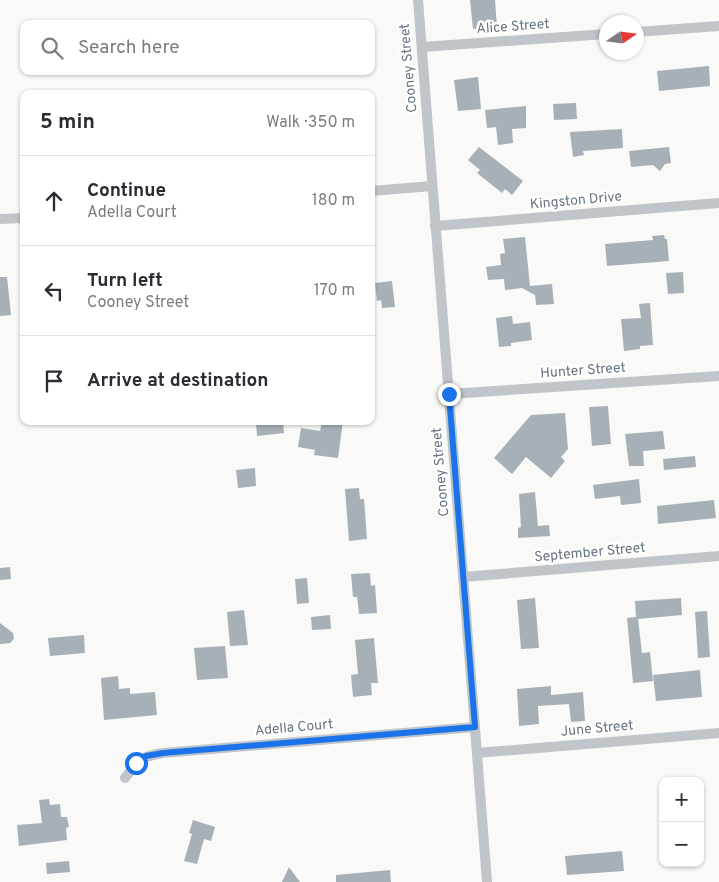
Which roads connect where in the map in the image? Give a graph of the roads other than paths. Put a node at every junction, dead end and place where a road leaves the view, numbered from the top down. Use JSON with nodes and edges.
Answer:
{"nodes":[{"id":1,"x":418,"y":0,"type":"edge"},
{"id":2,"x":719,"y":26,"type":"edge"},
{"id":3,"x":644,"y":31,"type":"edge"},
{"id":4,"x":599,"y":34,"type":"edge"},
{"id":5,"x":422,"y":47,"type":"junction"},
{"id":6,"x":432,"y":186,"type":"junction"},
{"id":7,"x":375,"y":191,"type":"edge"},
{"id":8,"x":719,"y":203,"type":"edge"},
{"id":9,"x":20,"y":218,"type":"edge"},
{"id":10,"x":0,"y":219,"type":"edge"},
{"id":11,"x":436,"y":226,"type":"junction"},
{"id":12,"x":719,"y":376,"type":"edge"},
{"id":13,"x":449,"y":394,"type":"junction"},
{"id":14,"x":719,"y":556,"type":"edge"},
{"id":15,"x":463,"y":577,"type":"junction"},
{"id":16,"x":475,"y":727,"type":"junction"},
{"id":17,"x":719,"y":733,"type":"edge"},
{"id":18,"x":477,"y":753,"type":"junction"},
{"id":19,"x":125,"y":778,"type":"dead end"},
{"id":20,"x":487,"y":882,"type":"edge"}],
"edges":[{"from":1,"to":5,"type":"street","name":"Cooney Street"},
{"from":2,"to":3,"type":"street"},
{"from":4,"to":5,"type":"street","name":"Alice Street"},
{"from":5,"to":6,"type":"street","name":"Cooney Street"},
{"from":6,"to":7,"type":"street"},
{"from":6,"to":11,"type":"street","name":"Cooney Street"},
{"from":8,"to":11,"type":"street","name":"Kingston Drive"},
{"from":9,"to":10,"type":"street"},
{"from":11,"to":13,"type":"street","name":"Cooney Street"},
{"from":12,"to":13,"type":"street","name":"Hunter Street"},
{"from":13,"to":15,"type":"street","name":"Cooney Street"},
{"from":14,"to":15,"type":"street","name":"September Street"},
{"from":15,"to":16,"type":"street","name":"Cooney Street"},
{"from":16,"to":18,"type":"street","name":"Cooney Street"},
{"from":16,"to":19,"type":"street","name":"Adella Court"},
{"from":17,"to":18,"type":"street","name":"June Street"},
{"from":18,"to":20,"type":"street","name":"Cooney Street"}]}
